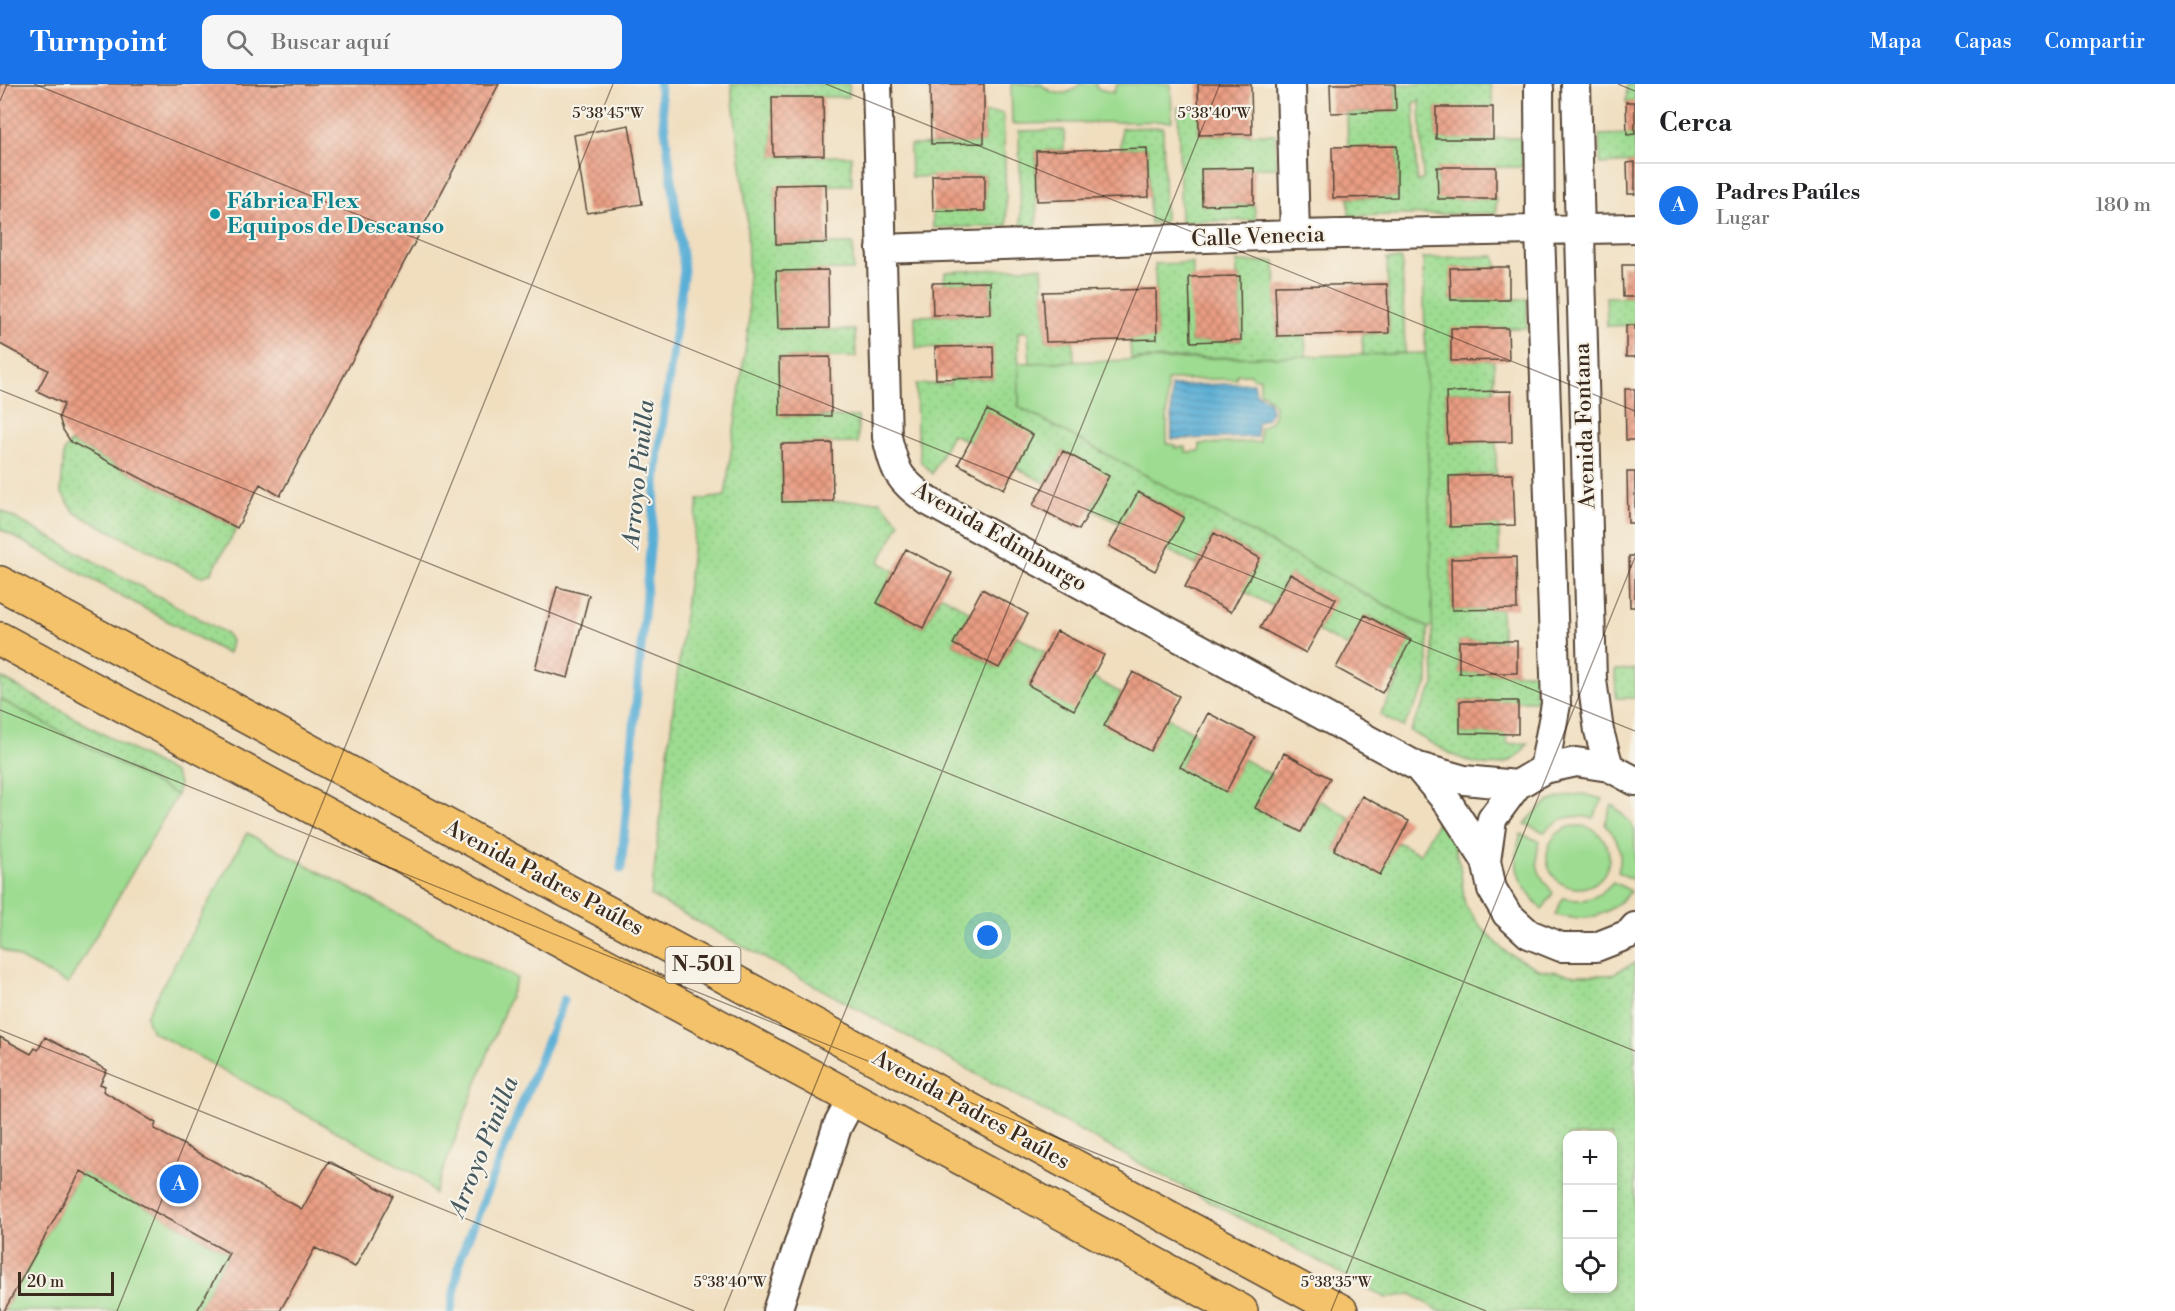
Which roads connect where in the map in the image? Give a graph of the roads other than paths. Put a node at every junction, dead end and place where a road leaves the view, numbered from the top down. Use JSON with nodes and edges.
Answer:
{"nodes":[{"id":1,"x":877,"y":84,"type":"edge"},
{"id":2,"x":1291,"y":84,"type":"edge"},
{"id":3,"x":1569,"y":84,"type":"edge"},
{"id":4,"x":1576,"y":84,"type":"edge"},
{"id":5,"x":1537,"y":86,"type":"edge"},
{"id":6,"x":1635,"y":228,"type":"edge"},
{"id":7,"x":1580,"y":230,"type":"junction"},
{"id":8,"x":1540,"y":231,"type":"junction"},
{"id":9,"x":1295,"y":236,"type":"junction"},
{"id":10,"x":881,"y":249,"type":"junction"},
{"id":11,"x":0,"y":583,"type":"edge"},
{"id":12,"x":0,"y":639,"type":"edge"},
{"id":13,"x":1418,"y":767,"type":"junction"},
{"id":14,"x":1609,"y":767,"type":"junction"},
{"id":15,"x":1544,"y":769,"type":"junction"},
{"id":16,"x":1635,"y":781,"type":"edge"},
{"id":17,"x":1517,"y":785,"type":"junction"},
{"id":18,"x":1486,"y":861,"type":"junction"},
{"id":19,"x":1633,"y":932,"type":"edge"},
{"id":20,"x":852,"y":1098,"type":"junction"},
{"id":21,"x":777,"y":1311,"type":"edge"},
{"id":22,"x":1242,"y":1311,"type":"edge"},
{"id":23,"x":1341,"y":1311,"type":"edge"}],
"edges":[{"from":1,"to":10,"type":"street","name":"Avenida Edimburgo"},
{"from":2,"to":9,"type":"street"},
{"from":3,"to":5,"type":"street"},
{"from":4,"to":7,"type":"street","name":"Avenida Fontana"},
{"from":5,"to":8,"type":"street","name":"Avenida Fontana"},
{"from":6,"to":7,"type":"street","name":"Calle Venecia"},
{"from":7,"to":8,"type":"street","name":"Calle Venecia"},
{"from":7,"to":14,"type":"street","name":"Avenida Fontana"},
{"from":8,"to":9,"type":"street","name":"Calle Venecia"},
{"from":8,"to":15,"type":"street","name":"Avenida Fontana"},
{"from":9,"to":10,"type":"street","name":"Calle Venecia"},
{"from":10,"to":13,"type":"street","name":"Avenida Edimburgo"},
{"from":11,"to":23,"type":"highway","name":"Avenida Padres Paúles","number":"N-501"},
{"from":12,"to":20,"type":"highway","name":"Avenida Padres Paúles","number":"N-501"},
{"from":13,"to":17,"type":"street","name":"Avenida Edimburgo"},
{"from":13,"to":18,"type":"street","name":"Avenida Edimburgo"},
{"from":14,"to":15,"type":"street"},
{"from":14,"to":16,"type":"street"},
{"from":15,"to":17,"type":"street"},
{"from":17,"to":18,"type":"street"},
{"from":18,"to":19,"type":"street"},
{"from":20,"to":21,"type":"street"},
{"from":20,"to":22,"type":"highway","name":"Avenida Padres Paúles","number":"N-501"}]}
